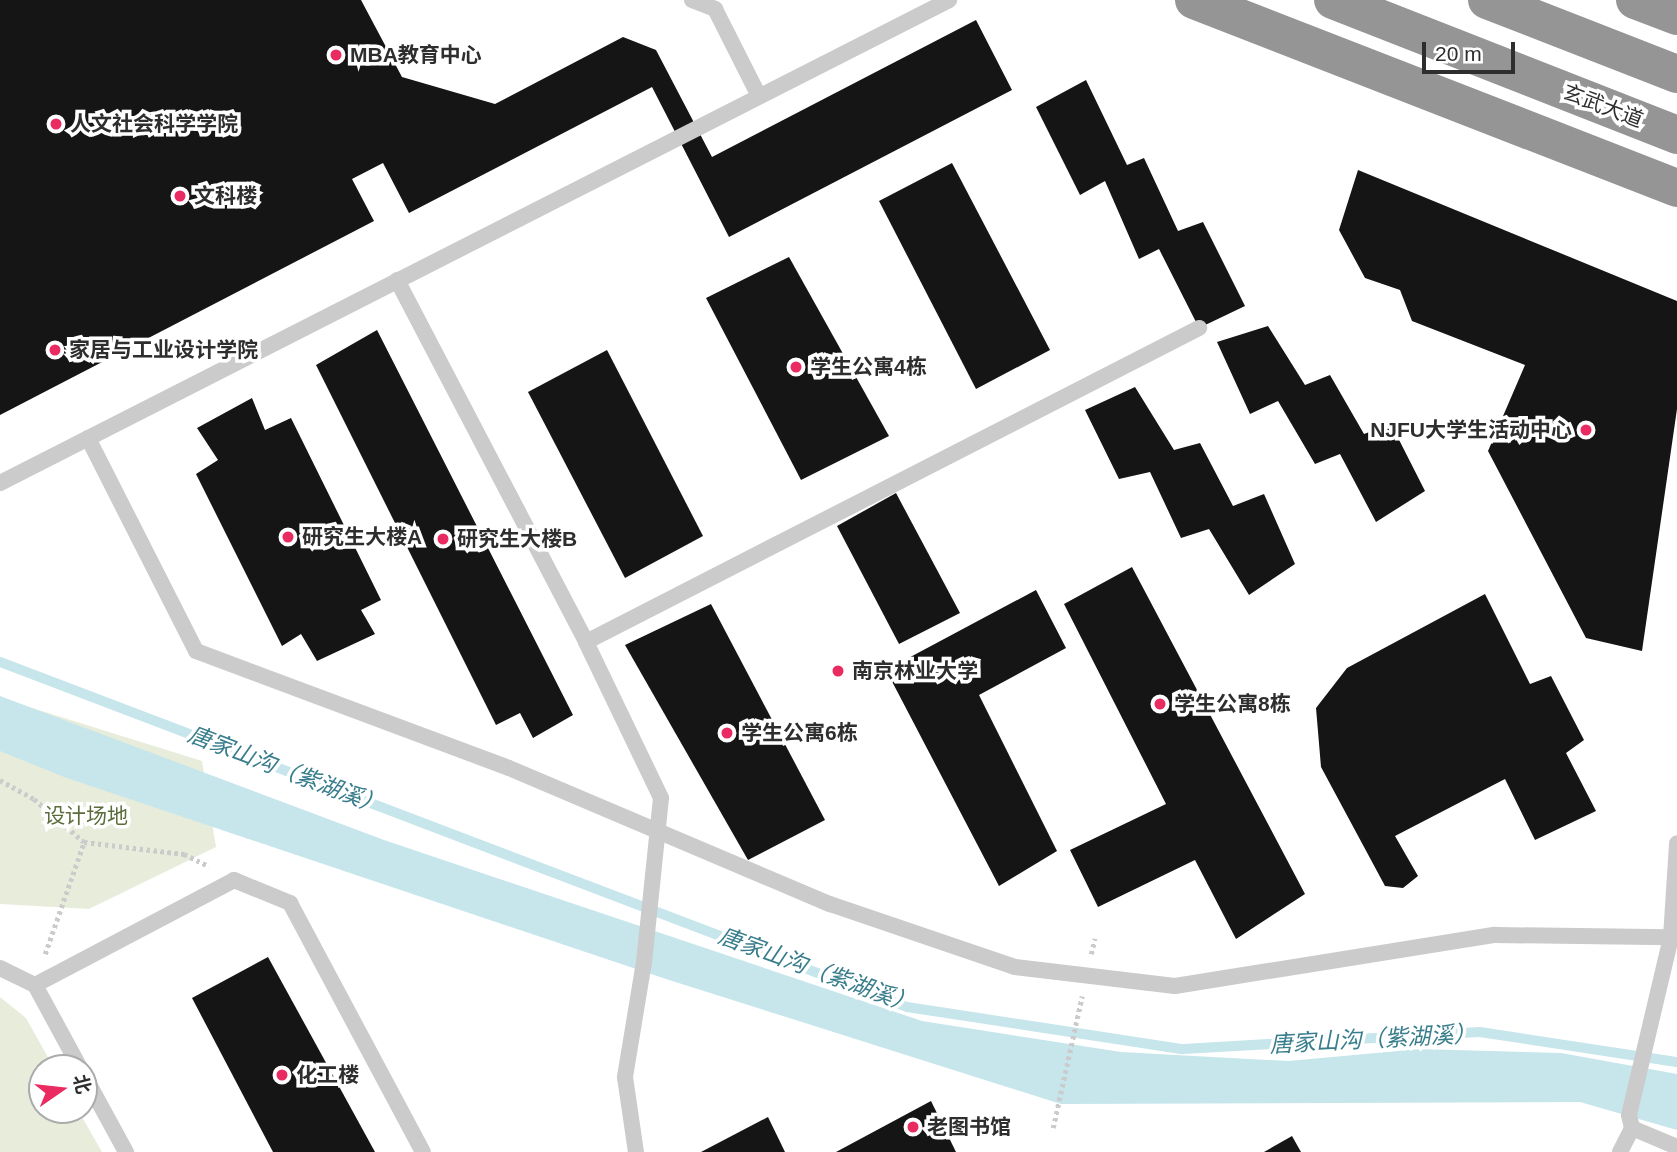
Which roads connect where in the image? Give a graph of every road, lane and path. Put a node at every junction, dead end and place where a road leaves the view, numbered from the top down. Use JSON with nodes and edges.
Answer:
{"nodes":[{"id":1,"x":692,"y":0,"type":"edge"},
{"id":2,"x":949,"y":0,"type":"edge"},
{"id":3,"x":1194,"y":0,"type":"edge"},
{"id":4,"x":1333,"y":0,"type":"edge"},
{"id":5,"x":1488,"y":0,"type":"edge"},
{"id":6,"x":1634,"y":0,"type":"edge"},
{"id":7,"x":1677,"y":16,"type":"edge"},
{"id":8,"x":1677,"y":74,"type":"edge"},
{"id":9,"x":759,"y":96,"type":"junction"},
{"id":10,"x":1677,"y":135,"type":"edge"},
{"id":11,"x":1677,"y":188,"type":"edge"},
{"id":12,"x":397,"y":280,"type":"junction"},
{"id":13,"x":1199,"y":328,"type":"dead end"},
{"id":14,"x":88,"y":438,"type":"junction"},
{"id":15,"x":0,"y":483,"type":"edge"},
{"id":16,"x":586,"y":642,"type":"junction"},
{"id":17,"x":0,"y":780,"type":"edge"},
{"id":18,"x":658,"y":832,"type":"junction"},
{"id":19,"x":84,"y":842,"type":"junction"},
{"id":20,"x":1677,"y":843,"type":"edge"},
{"id":21,"x":234,"y":880,"type":"junction"},
{"id":22,"x":1671,"y":937,"type":"junction"},
{"id":23,"x":0,"y":968,"type":"edge"},
{"id":24,"x":35,"y":985,"type":"junction"},
{"id":25,"x":1078,"y":1015,"type":"dead end"},
{"id":26,"x":72,"y":1054,"type":"edge"},
{"id":27,"x":98,"y":1101,"type":"edge"},
{"id":28,"x":1053,"y":1128,"type":"dead end"},
{"id":29,"x":1632,"y":1128,"type":"junction"},
{"id":30,"x":1677,"y":1147,"type":"edge"},
{"id":31,"x":126,"y":1152,"type":"edge"},
{"id":32,"x":423,"y":1152,"type":"edge"},
{"id":33,"x":636,"y":1152,"type":"edge"},
{"id":34,"x":1620,"y":1152,"type":"edge"}],
"edges":[{"from":1,"to":9,"type":"lane"},
{"from":2,"to":9,"type":"lane"},
{"from":3,"to":11,"type":"highway"},
{"from":4,"to":10,"type":"highway","name":"玄武大道"},
{"from":5,"to":8,"type":"highway"},
{"from":6,"to":7,"type":"highway"},
{"from":9,"to":12,"type":"lane"},
{"from":12,"to":14,"type":"lane"},
{"from":12,"to":16,"type":"lane"},
{"from":13,"to":16,"type":"lane"},
{"from":14,"to":15,"type":"lane"},
{"from":14,"to":18,"type":"lane"},
{"from":16,"to":18,"type":"lane"},
{"from":17,"to":19,"type":"path"},
{"from":18,"to":22,"type":"lane"},
{"from":18,"to":33,"type":"lane"},
{"from":19,"to":21,"type":"path"},
{"from":19,"to":24,"type":"path"},
{"from":20,"to":22,"type":"lane"},
{"from":21,"to":24,"type":"lane"},
{"from":21,"to":32,"type":"lane"},
{"from":22,"to":29,"type":"lane"},
{"from":23,"to":24,"type":"lane"},
{"from":24,"to":26,"type":"lane"},
{"from":25,"to":28,"type":"path"},
{"from":27,"to":31,"type":"lane"},
{"from":29,"to":30,"type":"lane"},
{"from":29,"to":34,"type":"lane"}]}
